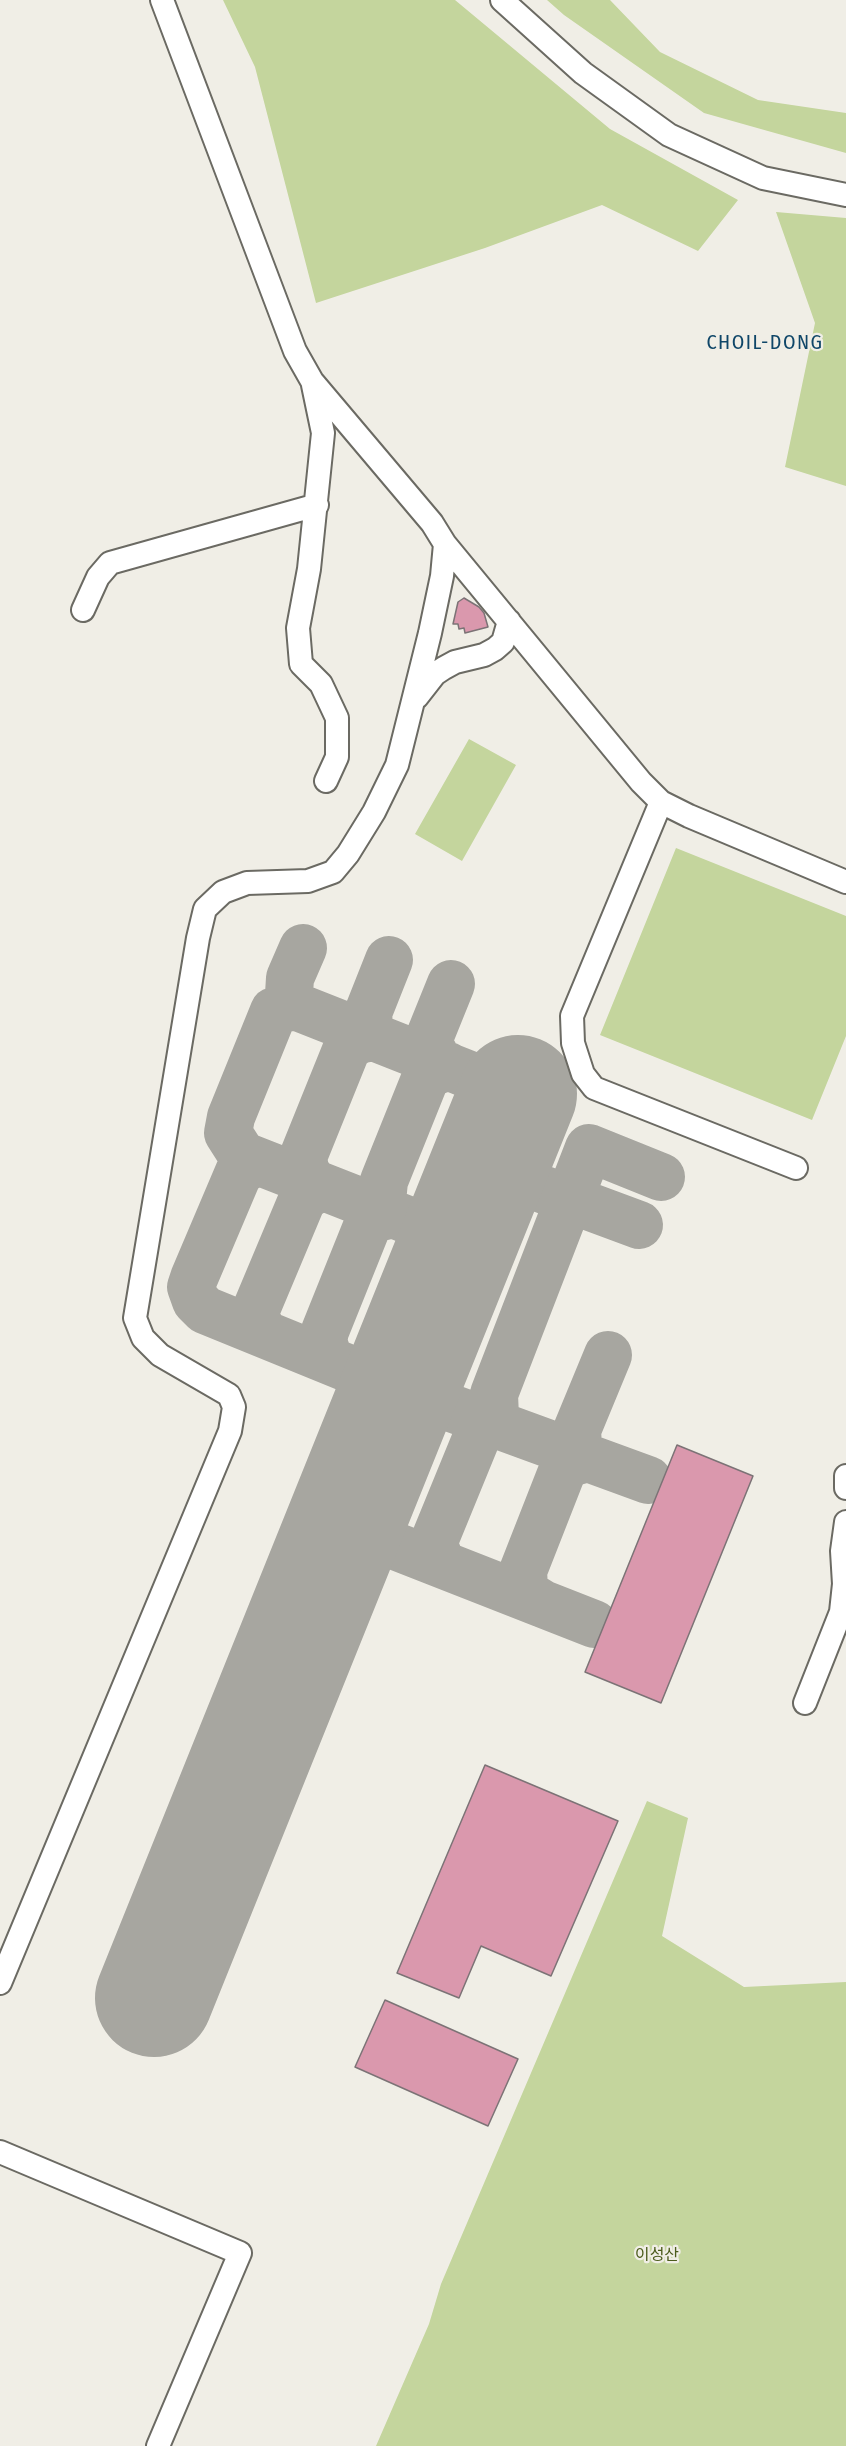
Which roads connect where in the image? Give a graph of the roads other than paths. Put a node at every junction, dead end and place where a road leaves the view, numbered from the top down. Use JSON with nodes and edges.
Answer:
{"nodes":[{"id":1,"x":162,"y":0,"type":"edge"},
{"id":2,"x":502,"y":0,"type":"edge"},
{"id":3,"x":846,"y":195,"type":"edge"},
{"id":4,"x":312,"y":381,"type":"junction"},
{"id":5,"x":317,"y":505,"type":"junction"},
{"id":6,"x":445,"y":544,"type":"junction"},
{"id":7,"x":83,"y":610,"type":"dead end"},
{"id":8,"x":508,"y":621,"type":"junction"},
{"id":9,"x":413,"y":702,"type":"junction"},
{"id":10,"x":327,"y":780,"type":"dead end"},
{"id":11,"x":661,"y":802,"type":"junction"},
{"id":12,"x":846,"y":882,"type":"edge"},
{"id":13,"x":796,"y":1168,"type":"dead end"},
{"id":14,"x":846,"y":1476,"type":"edge"},
{"id":15,"x":846,"y":1488,"type":"edge"},
{"id":16,"x":846,"y":1522,"type":"edge"},
{"id":17,"x":805,"y":1703,"type":"dead end"},
{"id":18,"x":0,"y":1983,"type":"edge"},
{"id":19,"x":0,"y":2152,"type":"edge"},
{"id":20,"x":158,"y":2446,"type":"edge"}],
"edges":[{"from":1,"to":4,"type":"street"},
{"from":2,"to":3,"type":"street"},
{"from":4,"to":5,"type":"street"},
{"from":4,"to":6,"type":"street"},
{"from":5,"to":7,"type":"street"},
{"from":5,"to":10,"type":"street"},
{"from":6,"to":8,"type":"street"},
{"from":6,"to":9,"type":"street"},
{"from":8,"to":9,"type":"street"},
{"from":8,"to":11,"type":"street"},
{"from":9,"to":18,"type":"street"},
{"from":11,"to":12,"type":"street"},
{"from":11,"to":13,"type":"street"},
{"from":14,"to":15,"type":"street"},
{"from":16,"to":17,"type":"street"},
{"from":19,"to":20,"type":"street"}]}
